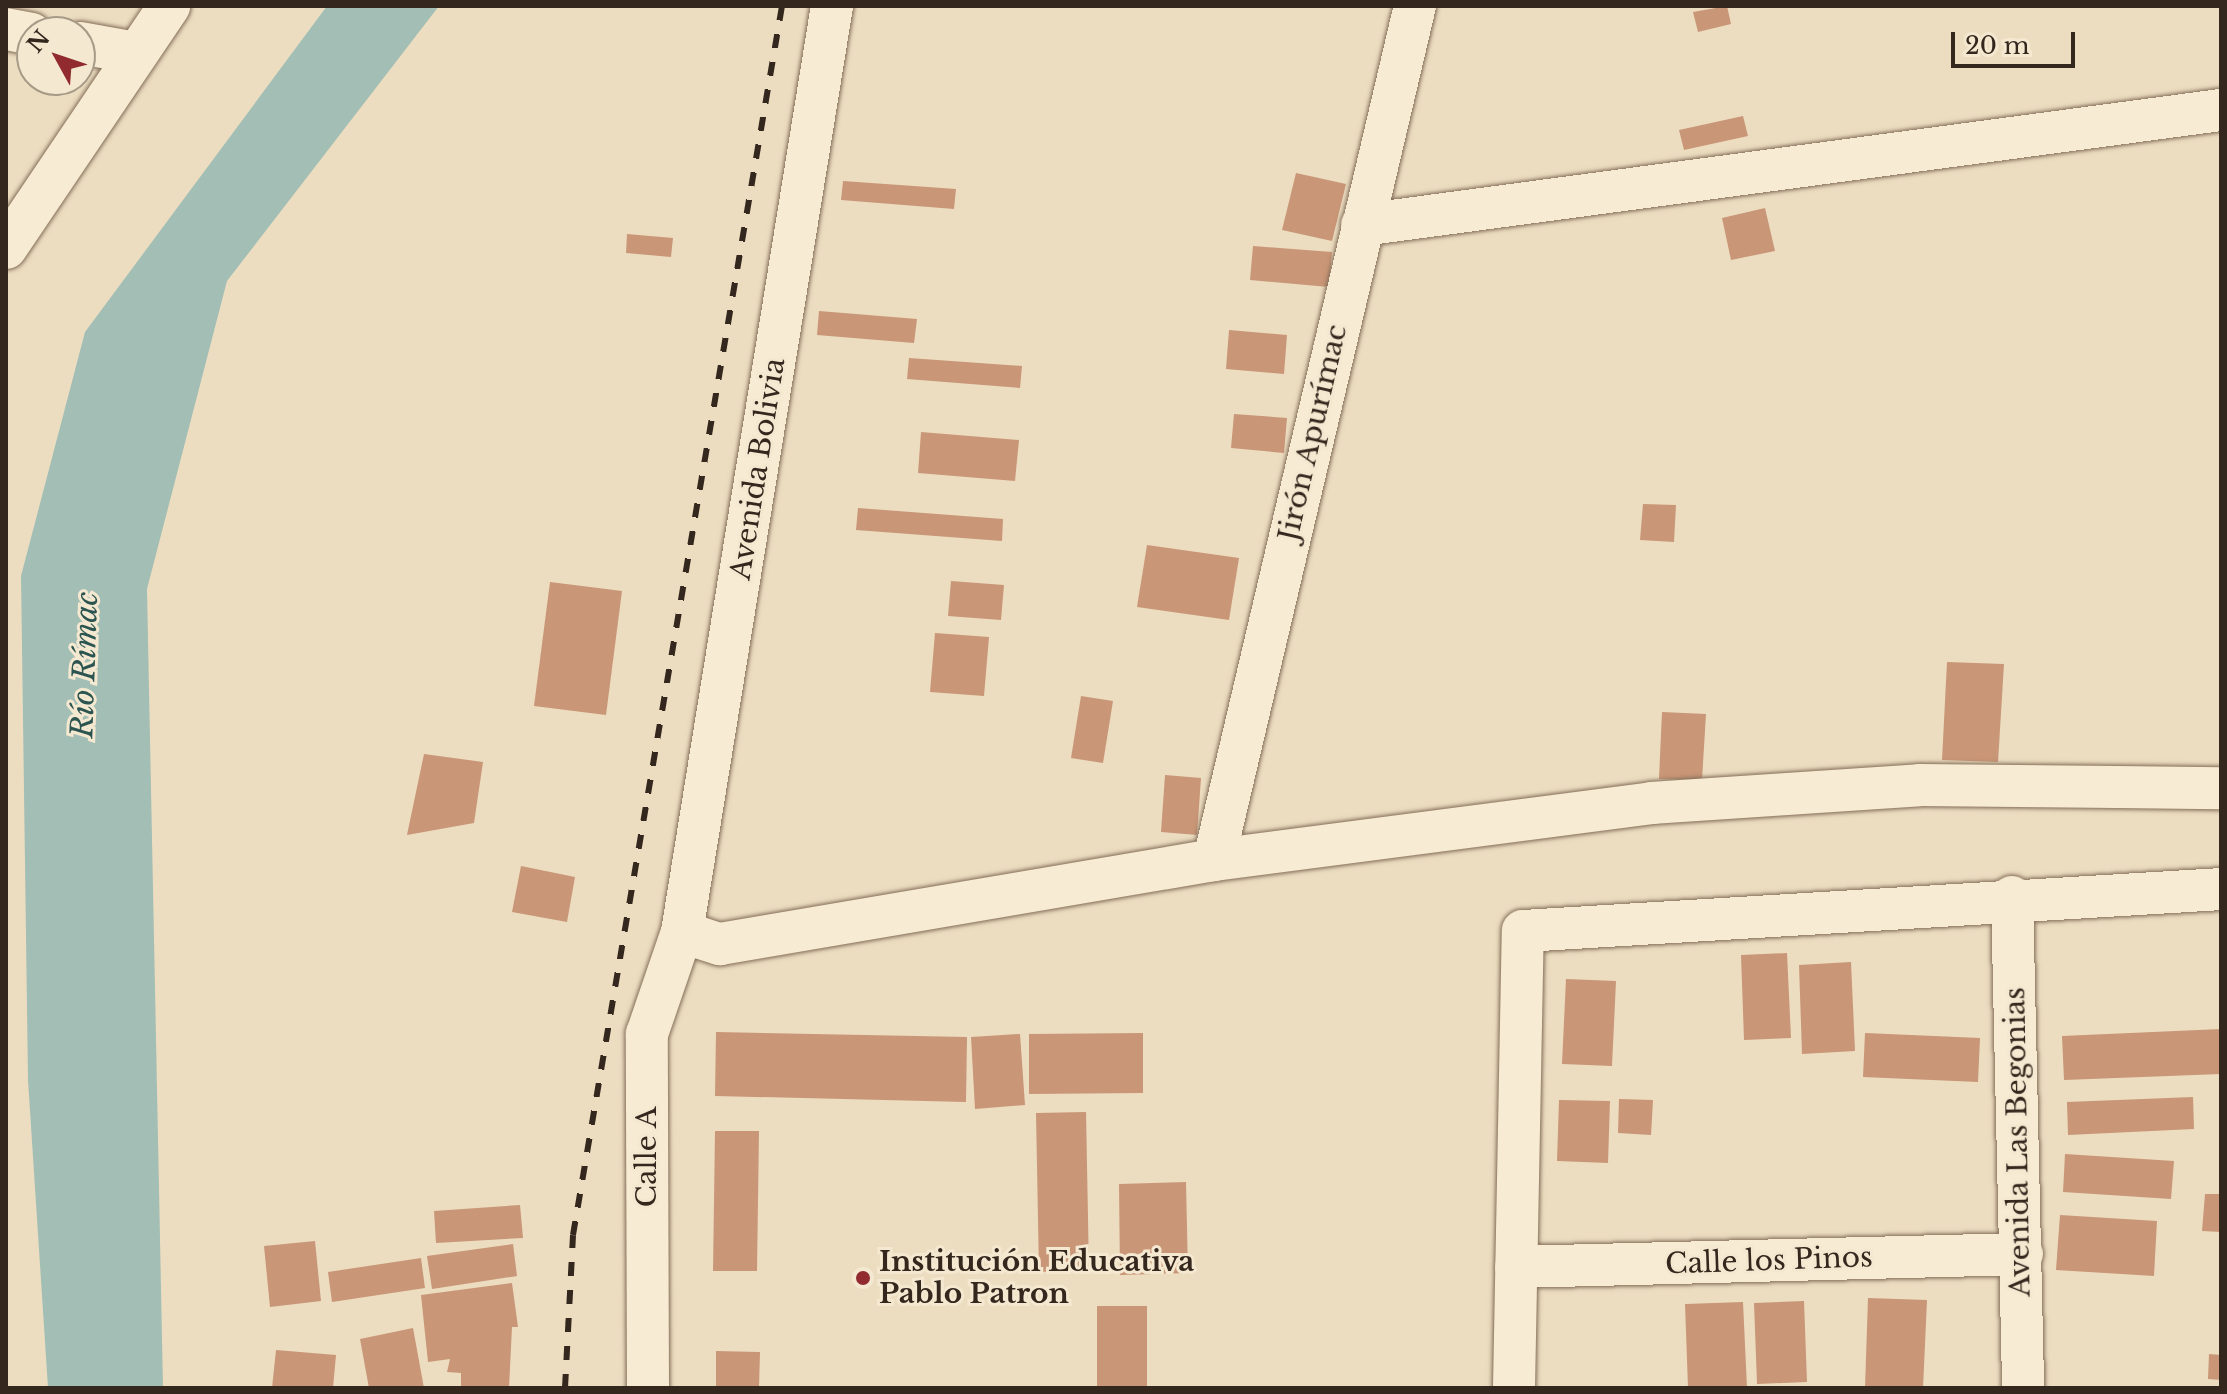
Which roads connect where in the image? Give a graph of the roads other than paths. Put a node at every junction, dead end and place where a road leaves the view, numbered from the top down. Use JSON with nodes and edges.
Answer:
{"nodes":[{"id":1,"x":169,"y":6,"type":"edge"},
{"id":2,"x":832,"y":6,"type":"edge"},
{"id":3,"x":1415,"y":6,"type":"edge"},
{"id":4,"x":96,"y":46,"type":"edge"},
{"id":5,"x":137,"y":53,"type":"junction"},
{"id":6,"x":2221,"y":110,"type":"edge"},
{"id":7,"x":1362,"y":225,"type":"junction"},
{"id":8,"x":6,"y":248,"type":"edge"},
{"id":9,"x":2221,"y":788,"type":"edge"},
{"id":10,"x":1214,"y":860,"type":"junction"},
{"id":11,"x":2221,"y":889,"type":"edge"},
{"id":12,"x":2012,"y":897,"type":"junction"},
{"id":13,"x":682,"y":932,"type":"junction"},
{"id":14,"x":2022,"y":1254,"type":"junction"},
{"id":15,"x":1516,"y":1267,"type":"junction"},
{"id":16,"x":648,"y":1388,"type":"edge"},
{"id":17,"x":1514,"y":1388,"type":"edge"},
{"id":18,"x":2023,"y":1388,"type":"edge"}],
"edges":[{"from":1,"to":5,"type":"street"},
{"from":2,"to":13,"type":"street","name":"Avenida Bolivia"},
{"from":3,"to":7,"type":"street","name":"Jirón Apurímac"},
{"from":4,"to":5,"type":"street"},
{"from":5,"to":8,"type":"street"},
{"from":6,"to":7,"type":"street"},
{"from":7,"to":10,"type":"street","name":"Jirón Apurímac"},
{"from":9,"to":10,"type":"street"},
{"from":10,"to":13,"type":"street"},
{"from":11,"to":12,"type":"street"},
{"from":12,"to":14,"type":"street","name":"Avenida Las Begonias"},
{"from":12,"to":15,"type":"street"},
{"from":13,"to":16,"type":"street","name":"Calle A"},
{"from":14,"to":15,"type":"street","name":"Calle los Pinos"},
{"from":14,"to":18,"type":"street","name":"Avenida Las Begonias"},
{"from":15,"to":17,"type":"street"}]}
